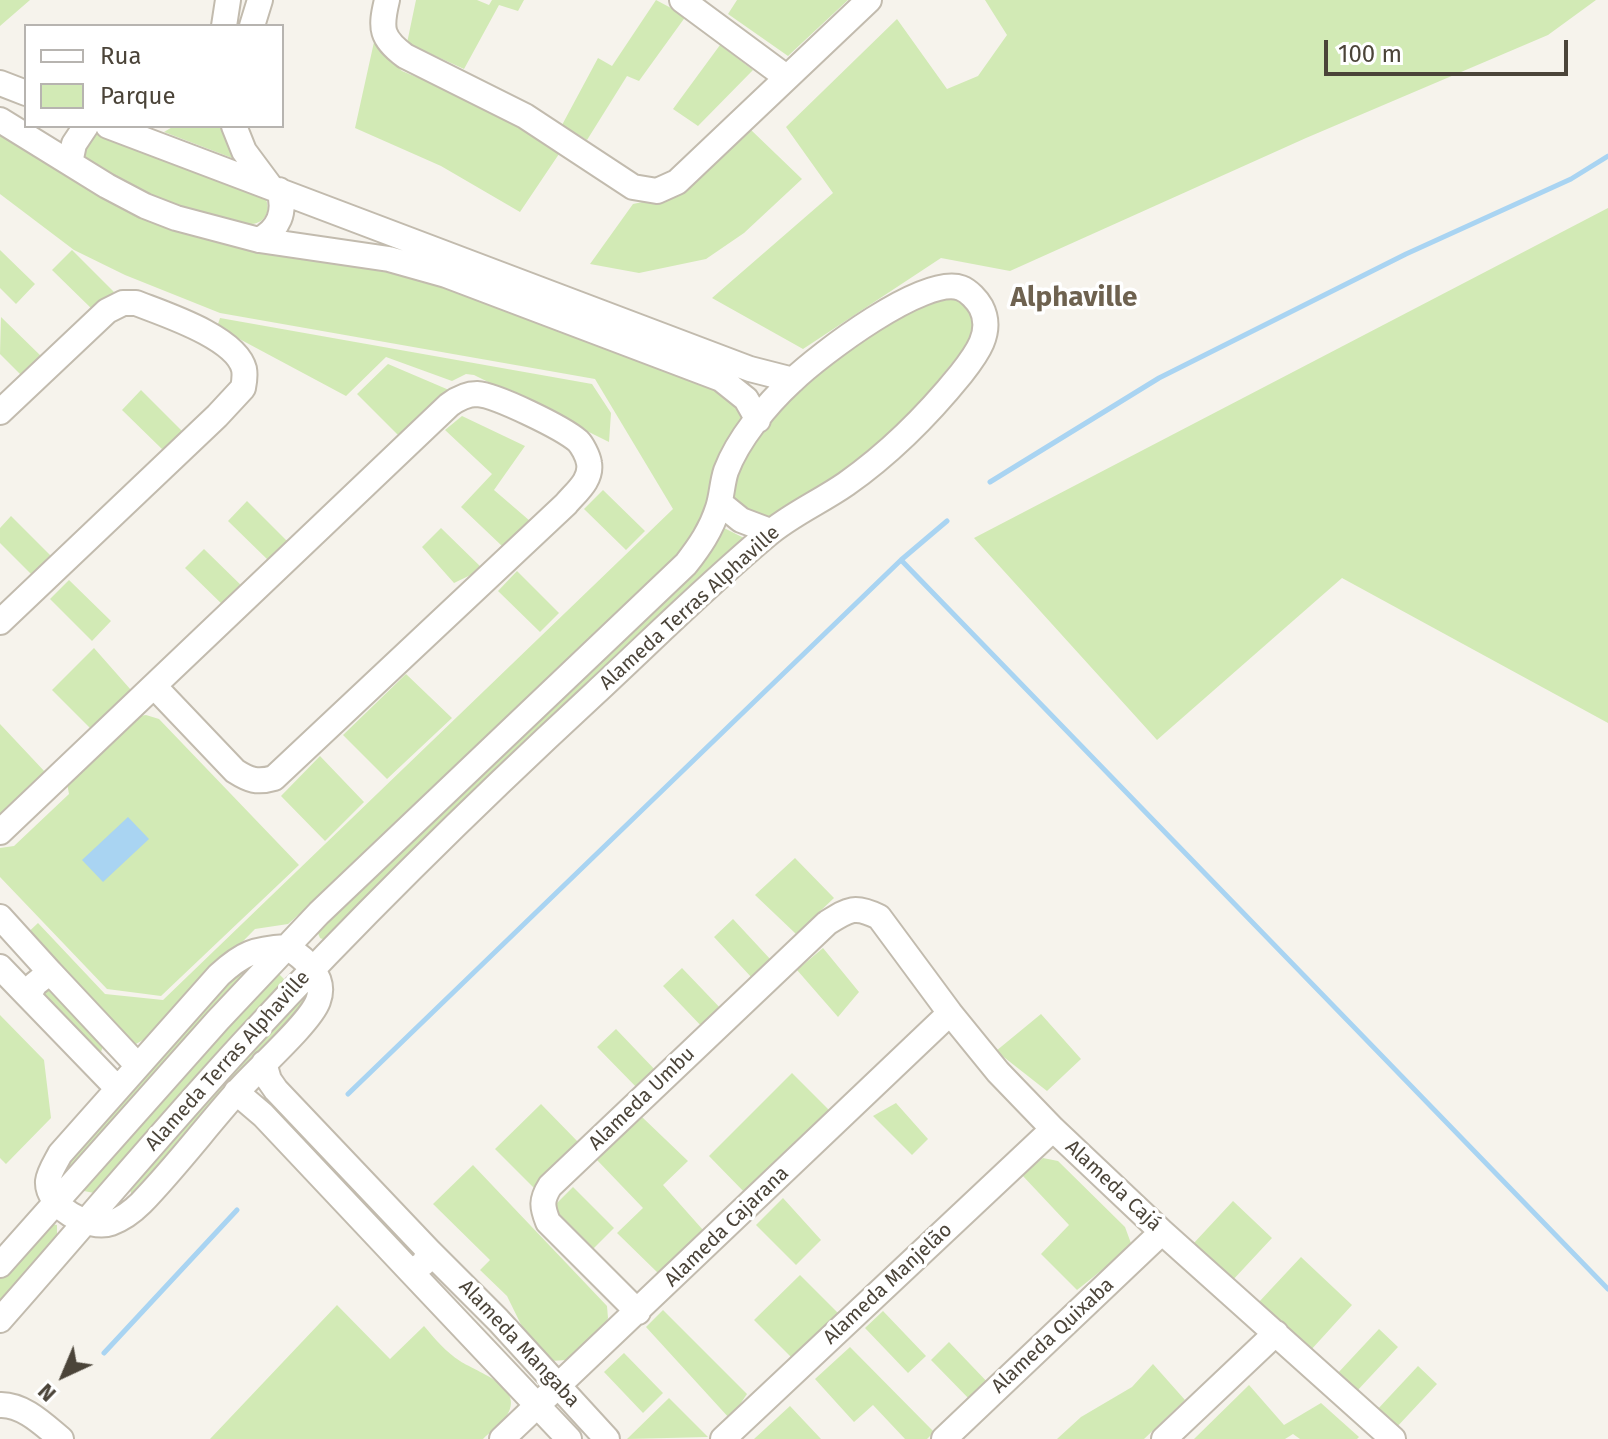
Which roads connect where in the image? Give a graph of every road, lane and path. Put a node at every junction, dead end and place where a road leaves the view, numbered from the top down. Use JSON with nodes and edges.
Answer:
{"nodes":[{"id":1,"x":228,"y":0,"type":"edge"},
{"id":2,"x":260,"y":0,"type":"edge"},
{"id":3,"x":387,"y":0,"type":"edge"},
{"id":4,"x":682,"y":0,"type":"edge"},
{"id":5,"x":869,"y":0,"type":"edge"},
{"id":6,"x":224,"y":24,"type":"edge"},
{"id":7,"x":253,"y":24,"type":"edge"},
{"id":8,"x":786,"y":77,"type":"junction"},
{"id":9,"x":0,"y":83,"type":"edge"},
{"id":10,"x":24,"y":92,"type":"edge"},
{"id":11,"x":0,"y":120,"type":"edge"},
{"id":12,"x":85,"y":128,"type":"edge"},
{"id":13,"x":114,"y":128,"type":"edge"},
{"id":14,"x":235,"y":128,"type":"edge"},
{"id":15,"x":70,"y":163,"type":"junction"},
{"id":16,"x":274,"y":188,"type":"junction"},
{"id":17,"x":259,"y":240,"type":"junction"},
{"id":18,"x":793,"y":380,"type":"junction"},
{"id":19,"x":0,"y":412,"type":"edge"},
{"id":20,"x":758,"y":420,"type":"junction"},
{"id":21,"x":720,"y":503,"type":"junction"},
{"id":22,"x":770,"y":531,"type":"junction"},
{"id":23,"x":0,"y":622,"type":"edge"},
{"id":24,"x":154,"y":686,"type":"junction"},
{"id":25,"x":0,"y":832,"type":"edge"},
{"id":26,"x":862,"y":909,"type":"joint"},
{"id":27,"x":0,"y":917,"type":"edge"},
{"id":28,"x":287,"y":947,"type":"junction"},
{"id":29,"x":0,"y":967,"type":"edge"},
{"id":30,"x":313,"y":968,"type":"junction"},
{"id":31,"x":50,"y":972,"type":"junction"},
{"id":32,"x":28,"y":996,"type":"junction"},
{"id":33,"x":950,"y":1013,"type":"junction"},
{"id":34,"x":264,"y":1063,"type":"junction"},
{"id":35,"x":138,"y":1066,"type":"junction"},
{"id":36,"x":117,"y":1088,"type":"junction"},
{"id":37,"x":236,"y":1092,"type":"junction"},
{"id":38,"x":1053,"y":1129,"type":"junction"},
{"id":39,"x":56,"y":1201,"type":"junction"},
{"id":40,"x":83,"y":1223,"type":"junction"},
{"id":41,"x":1162,"y":1232,"type":"junction"},
{"id":42,"x":429,"y":1251,"type":"junction"},
{"id":43,"x":0,"y":1265,"type":"edge"},
{"id":44,"x":411,"y":1272,"type":"junction"},
{"id":45,"x":638,"y":1312,"type":"junction"},
{"id":46,"x":0,"y":1320,"type":"edge"},
{"id":47,"x":498,"y":1320,"type":"junction"},
{"id":48,"x":1276,"y":1333,"type":"junction"},
{"id":49,"x":475,"y":1340,"type":"junction"},
{"id":50,"x":558,"y":1386,"type":"junction"},
{"id":51,"x":0,"y":1405,"type":"edge"},
{"id":52,"x":537,"y":1405,"type":"junction"},
{"id":53,"x":1390,"y":1438,"type":"edge"},
{"id":54,"x":61,"y":1439,"type":"edge"},
{"id":55,"x":502,"y":1439,"type":"edge"},
{"id":56,"x":569,"y":1439,"type":"edge"},
{"id":57,"x":607,"y":1439,"type":"edge"},
{"id":58,"x":723,"y":1439,"type":"edge"},
{"id":59,"x":944,"y":1439,"type":"edge"},
{"id":60,"x":1164,"y":1439,"type":"edge"}],
"edges":[{"from":1,"to":6,"type":"street"},
{"from":2,"to":7,"type":"street"},
{"from":3,"to":8,"type":"street"},
{"from":4,"to":8,"type":"street"},
{"from":5,"to":8,"type":"street"},
{"from":9,"to":10,"type":"street"},
{"from":11,"to":15,"type":"street"},
{"from":12,"to":15,"type":"street"},
{"from":13,"to":16,"type":"street"},
{"from":14,"to":16,"type":"street"},
{"from":15,"to":17,"type":"street"},
{"from":16,"to":17,"type":"street"},
{"from":16,"to":18,"type":"street"},
{"from":17,"to":20,"type":"street"},
{"from":18,"to":20,"type":"street","name":"Alameda Terras Alphaville"},
{"from":18,"to":22,"type":"street","name":"Alameda Terras Alphaville"},
{"from":19,"to":23,"type":"street"},
{"from":20,"to":21,"type":"street","name":"Alameda Terras Alphaville"},
{"from":21,"to":22,"type":"street"},
{"from":21,"to":28,"type":"street","name":"Alameda Terras Alphaville"},
{"from":22,"to":30,"type":"street","name":"Alameda Terras Alphaville"},
{"from":24,"to":24,"type":"street"},
{"from":24,"to":25,"type":"street"},
{"from":26,"to":33,"type":"street","name":"Alameda Cajá"},
{"from":26,"to":45,"type":"street","name":"Alameda Umbu"},
{"from":27,"to":31,"type":"street"},
{"from":28,"to":30,"type":"street"},
{"from":28,"to":35,"type":"street"},
{"from":28,"to":39,"type":"street","name":"Alameda Terras Alphaville"},
{"from":29,"to":32,"type":"street"},
{"from":30,"to":34,"type":"street"},
{"from":30,"to":40,"type":"street","name":"Alameda Terras Alphaville"},
{"from":31,"to":32,"type":"street"},
{"from":31,"to":35,"type":"street"},
{"from":32,"to":36,"type":"street"},
{"from":33,"to":38,"type":"street","name":"Alameda Cajá"},
{"from":33,"to":45,"type":"street","name":"Alameda Cajarana"},
{"from":34,"to":37,"type":"street"},
{"from":34,"to":42,"type":"street","name":"Alameda Mangaba"},
{"from":35,"to":36,"type":"street"},
{"from":36,"to":39,"type":"street"},
{"from":37,"to":40,"type":"street"},
{"from":37,"to":44,"type":"street","name":"Alameda Mangaba"},
{"from":38,"to":41,"type":"street","name":"Alameda Cajá"},
{"from":38,"to":58,"type":"street","name":"Alameda Manjelão"},
{"from":39,"to":40,"type":"street"},
{"from":39,"to":43,"type":"street","name":"Alameda Terras Alphaville"},
{"from":40,"to":46,"type":"street","name":"Alameda Terras Alphaville"},
{"from":41,"to":48,"type":"street","name":"Alameda Cajá"},
{"from":41,"to":59,"type":"street","name":"Alameda Quixaba"},
{"from":42,"to":44,"type":"street"},
{"from":42,"to":47,"type":"street","name":"Alameda Mangaba"},
{"from":44,"to":49,"type":"street","name":"Alameda Mangaba"},
{"from":45,"to":50,"type":"street","name":"Alameda Cajarana"},
{"from":47,"to":49,"type":"street"},
{"from":47,"to":50,"type":"street","name":"Alameda Mangaba"},
{"from":48,"to":53,"type":"street","name":"Alameda Cajá"},
{"from":48,"to":60,"type":"street"},
{"from":49,"to":52,"type":"street","name":"Alameda Mangaba"},
{"from":50,"to":52,"type":"street","name":"Alameda Cajarana"},
{"from":50,"to":57,"type":"street","name":"Alameda Mangaba"},
{"from":51,"to":54,"type":"street"},
{"from":52,"to":55,"type":"street","name":"Alameda Cajarana"},
{"from":52,"to":56,"type":"street","name":"Alameda Mangaba"}]}
